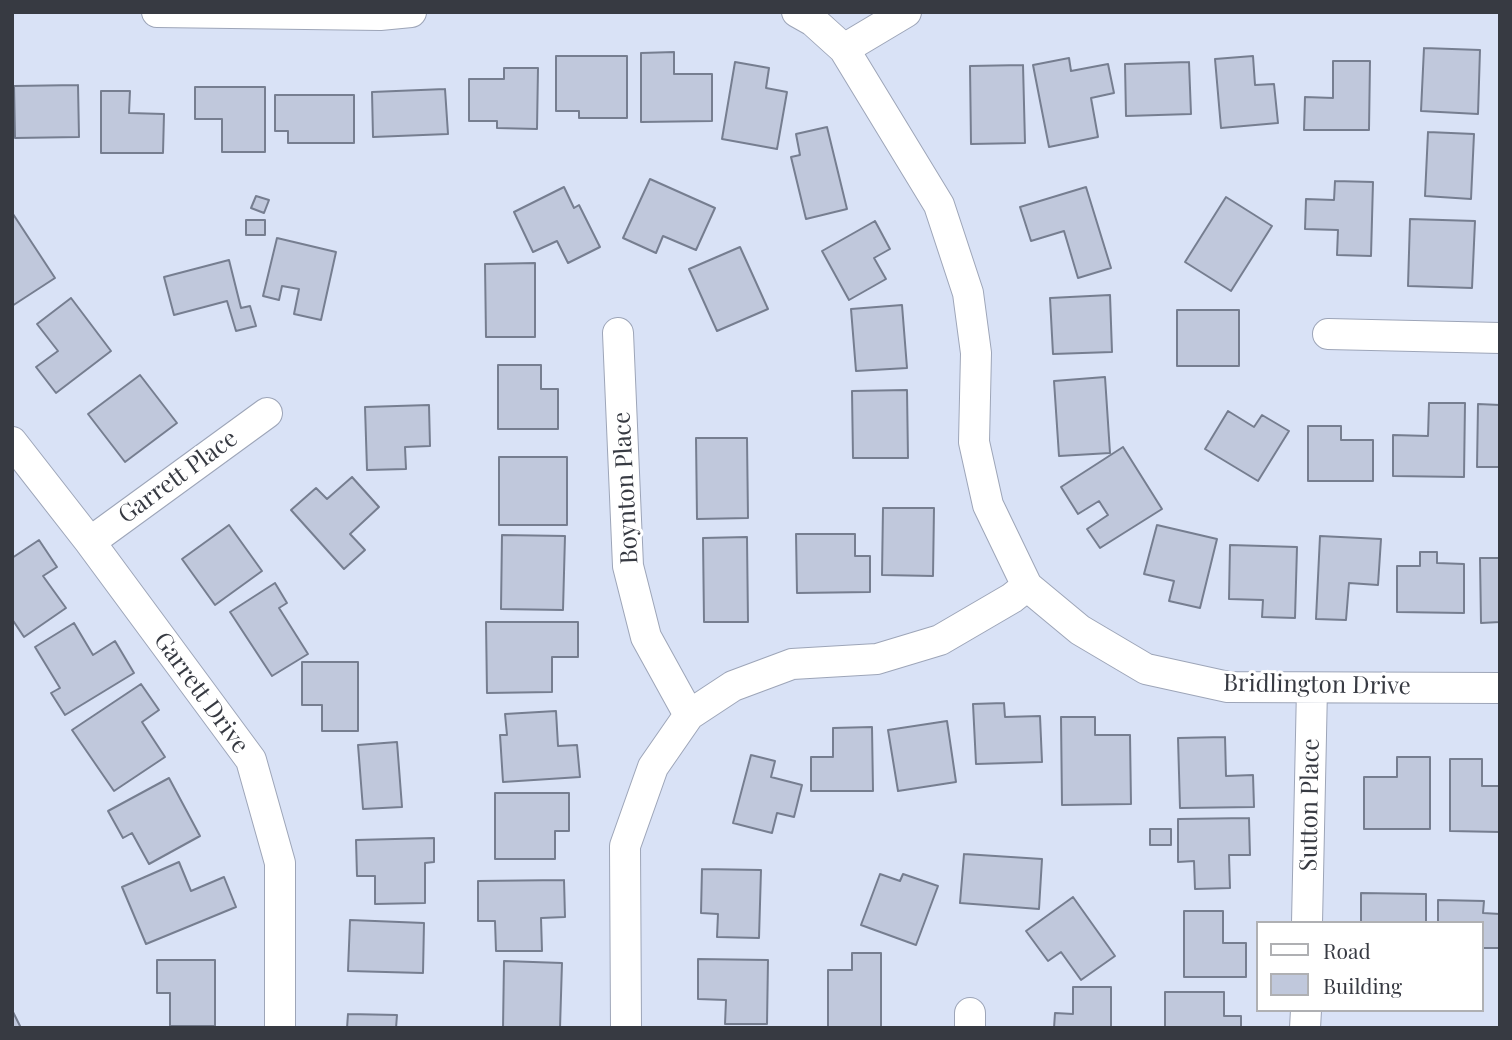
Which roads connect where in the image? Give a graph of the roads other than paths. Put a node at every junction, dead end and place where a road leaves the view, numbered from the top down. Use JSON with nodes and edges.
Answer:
{"nodes":[{"id":1,"x":157,"y":12,"type":"edge"},
{"id":2,"x":411,"y":12,"type":"edge"},
{"id":3,"x":797,"y":12,"type":"edge"},
{"id":4,"x":906,"y":12,"type":"edge"},
{"id":5,"x":844,"y":48,"type":"junction"},
{"id":6,"x":618,"y":333,"type":"dead end"},
{"id":7,"x":1328,"y":334,"type":"dead end"},
{"id":8,"x":1500,"y":338,"type":"edge"},
{"id":9,"x":267,"y":413,"type":"dead end"},
{"id":10,"x":12,"y":442,"type":"edge"},
{"id":11,"x":90,"y":542,"type":"junction"},
{"id":12,"x":1027,"y":586,"type":"junction"},
{"id":13,"x":1312,"y":688,"type":"junction"},
{"id":14,"x":1500,"y":688,"type":"edge"},
{"id":15,"x":688,"y":715,"type":"junction"},
{"id":16,"x":1307,"y":921,"type":"edge"},
{"id":17,"x":279,"y":1028,"type":"edge"},
{"id":18,"x":626,"y":1028,"type":"edge"}],
"edges":[{"from":1,"to":2,"type":"street"},
{"from":3,"to":5,"type":"street","name":"Bridlington Drive"},
{"from":4,"to":5,"type":"street"},
{"from":5,"to":12,"type":"street","name":"Bridlington Drive"},
{"from":6,"to":15,"type":"street","name":"Boynton Place"},
{"from":7,"to":8,"type":"street"},
{"from":9,"to":11,"type":"street","name":"Garrett Place"},
{"from":10,"to":11,"type":"street","name":"Garrett Drive"},
{"from":11,"to":17,"type":"street","name":"Garrett Drive"},
{"from":12,"to":13,"type":"street","name":"Bridlington Drive"},
{"from":12,"to":15,"type":"street"},
{"from":13,"to":14,"type":"street","name":"Bridlington Drive"},
{"from":13,"to":16,"type":"street","name":"Sutton Place"},
{"from":15,"to":18,"type":"street"}]}
